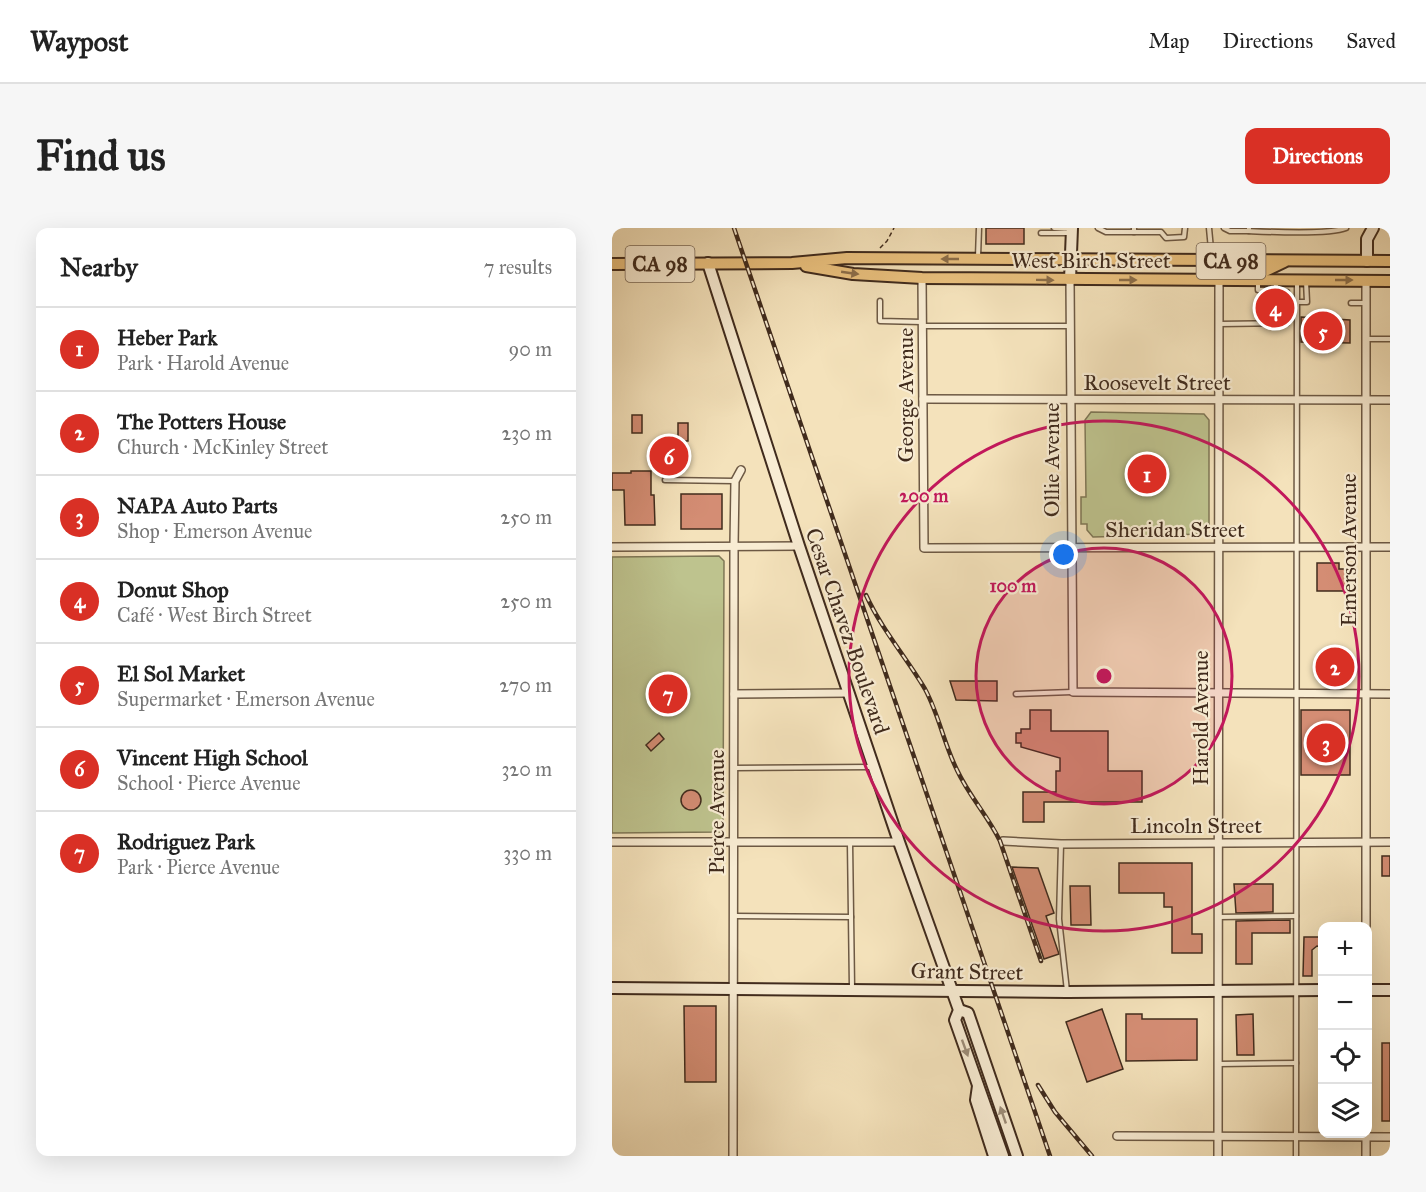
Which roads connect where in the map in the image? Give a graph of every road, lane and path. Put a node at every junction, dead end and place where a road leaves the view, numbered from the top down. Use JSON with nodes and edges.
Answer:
{"nodes":[{"id":1,"x":894,"y":228,"type":"edge"},
{"id":2,"x":979,"y":228,"type":"edge"},
{"id":3,"x":1054,"y":228,"type":"edge"},
{"id":4,"x":1185,"y":228,"type":"edge"},
{"id":5,"x":1209,"y":228,"type":"edge"},
{"id":6,"x":1224,"y":228,"type":"edge"},
{"id":7,"x":1346,"y":228,"type":"edge"},
{"id":8,"x":1373,"y":228,"type":"edge"},
{"id":9,"x":1099,"y":229,"type":"edge"},
{"id":10,"x":1072,"y":230,"type":"edge"},
{"id":11,"x":1134,"y":230,"type":"edge"},
{"id":12,"x":1158,"y":230,"type":"edge"},
{"id":13,"x":1249,"y":230,"type":"edge"},
{"id":14,"x":1274,"y":230,"type":"edge"},
{"id":15,"x":1041,"y":233,"type":"dead end"},
{"id":16,"x":880,"y":248,"type":"dead end"},
{"id":17,"x":1072,"y":258,"type":"junction"},
{"id":18,"x":978,"y":259,"type":"junction"},
{"id":19,"x":1212,"y":260,"type":"junction"},
{"id":20,"x":1287,"y":261,"type":"junction"},
{"id":21,"x":1367,"y":261,"type":"junction"},
{"id":22,"x":1390,"y":261,"type":"edge"},
{"id":23,"x":708,"y":263,"type":"junction"},
{"id":24,"x":792,"y":263,"type":"junction"},
{"id":25,"x":612,"y":264,"type":"edge"},
{"id":26,"x":922,"y":278,"type":"junction"},
{"id":27,"x":1070,"y":280,"type":"junction"},
{"id":28,"x":1219,"y":280,"type":"junction"},
{"id":29,"x":1301,"y":280,"type":"junction"},
{"id":30,"x":1366,"y":280,"type":"junction"},
{"id":31,"x":1390,"y":281,"type":"edge"},
{"id":32,"x":1276,"y":285,"type":"junction"},
{"id":33,"x":880,"y":301,"type":"dead end"},
{"id":34,"x":1297,"y":302,"type":"junction"},
{"id":35,"x":1351,"y":303,"type":"dead end"},
{"id":36,"x":1366,"y":303,"type":"junction"},
{"id":37,"x":922,"y":324,"type":"junction"},
{"id":38,"x":1219,"y":324,"type":"junction"},
{"id":39,"x":1070,"y":326,"type":"junction"},
{"id":40,"x":1366,"y":339,"type":"junction"},
{"id":41,"x":1390,"y":339,"type":"edge"},
{"id":42,"x":923,"y":399,"type":"junction"},
{"id":43,"x":1071,"y":400,"type":"junction"},
{"id":44,"x":1297,"y":400,"type":"junction"},
{"id":45,"x":1366,"y":400,"type":"junction"},
{"id":46,"x":1390,"y":400,"type":"edge"},
{"id":47,"x":1218,"y":401,"type":"junction"},
{"id":48,"x":741,"y":470,"type":"dead end"},
{"id":49,"x":665,"y":480,"type":"dead end"},
{"id":50,"x":735,"y":481,"type":"junction"},
{"id":51,"x":734,"y":546,"type":"junction"},
{"id":52,"x":799,"y":546,"type":"junction"},
{"id":53,"x":612,"y":547,"type":"edge"},
{"id":54,"x":1219,"y":547,"type":"junction"},
{"id":55,"x":1297,"y":547,"type":"junction"},
{"id":56,"x":1366,"y":547,"type":"junction"},
{"id":57,"x":1390,"y":547,"type":"edge"},
{"id":58,"x":924,"y":548,"type":"joint"},
{"id":59,"x":1071,"y":548,"type":"junction"},
{"id":60,"x":1073,"y":692,"type":"junction"},
{"id":61,"x":848,"y":693,"type":"junction"},
{"id":62,"x":1016,"y":693,"type":"dead end"},
{"id":63,"x":734,"y":694,"type":"junction"},
{"id":64,"x":1218,"y":694,"type":"junction"},
{"id":65,"x":1296,"y":694,"type":"junction"},
{"id":66,"x":1366,"y":694,"type":"junction"},
{"id":67,"x":1390,"y":694,"type":"edge"},
{"id":68,"x":874,"y":767,"type":"junction"},
{"id":69,"x":734,"y":768,"type":"junction"},
{"id":70,"x":1003,"y":841,"type":"dead end"},
{"id":71,"x":612,"y":842,"type":"edge"},
{"id":72,"x":733,"y":842,"type":"junction"},
{"id":73,"x":850,"y":842,"type":"junction"},
{"id":74,"x":899,"y":842,"type":"junction"},
{"id":75,"x":1218,"y":842,"type":"junction"},
{"id":76,"x":1296,"y":842,"type":"junction"},
{"id":77,"x":1366,"y":842,"type":"junction"},
{"id":78,"x":1390,"y":842,"type":"edge"},
{"id":79,"x":1061,"y":844,"type":"junction"},
{"id":80,"x":734,"y":916,"type":"junction"},
{"id":81,"x":1296,"y":916,"type":"junction"},
{"id":82,"x":851,"y":917,"type":"junction"},
{"id":83,"x":1218,"y":917,"type":"junction"},
{"id":84,"x":1366,"y":922,"type":"edge"},
{"id":85,"x":612,"y":988,"type":"edge"},
{"id":86,"x":734,"y":988,"type":"junction"},
{"id":87,"x":852,"y":990,"type":"junction"},
{"id":88,"x":1218,"y":990,"type":"junction"},
{"id":89,"x":1296,"y":990,"type":"junction"},
{"id":90,"x":1318,"y":990,"type":"edge"},
{"id":91,"x":1372,"y":990,"type":"edge"},
{"id":92,"x":1390,"y":990,"type":"edge"},
{"id":93,"x":951,"y":991,"type":"junction"},
{"id":94,"x":1067,"y":992,"type":"junction"},
{"id":95,"x":959,"y":1010,"type":"junction"},
{"id":96,"x":1296,"y":1063,"type":"junction"},
{"id":97,"x":1218,"y":1064,"type":"junction"},
{"id":98,"x":978,"y":1086,"type":"junction"},
{"id":99,"x":1117,"y":1136,"type":"dead end"},
{"id":100,"x":1218,"y":1136,"type":"junction"},
{"id":101,"x":1372,"y":1136,"type":"edge"},
{"id":102,"x":1296,"y":1137,"type":"junction"},
{"id":103,"x":1318,"y":1137,"type":"edge"},
{"id":104,"x":1390,"y":1137,"type":"edge"},
{"id":105,"x":1366,"y":1138,"type":"edge"},
{"id":106,"x":733,"y":1156,"type":"edge"},
{"id":107,"x":994,"y":1156,"type":"edge"},
{"id":108,"x":1003,"y":1156,"type":"edge"},
{"id":109,"x":1017,"y":1156,"type":"edge"},
{"id":110,"x":1218,"y":1156,"type":"edge"},
{"id":111,"x":1296,"y":1156,"type":"edge"},
{"id":112,"x":1366,"y":1156,"type":"edge"}],
"edges":[{"from":1,"to":16,"type":"path"},
{"from":2,"to":18,"type":"lane"},
{"from":3,"to":10,"type":"lane"},
{"from":4,"to":12,"type":"lane"},
{"from":5,"to":19,"type":"lane"},
{"from":6,"to":13,"type":"lane"},
{"from":7,"to":14,"type":"lane"},
{"from":8,"to":21,"type":"main road"},
{"from":9,"to":11,"type":"lane"},
{"from":10,"to":15,"type":"lane"},
{"from":10,"to":17,"type":"main road","name":"Ollie Avenue"},
{"from":11,"to":12,"type":"lane"},
{"from":13,"to":14,"type":"lane"},
{"from":17,"to":18,"type":"main road","name":"West Birch Street","number":"CA 98"},
{"from":17,"to":19,"type":"main road","name":"West Birch Street","number":"CA 98"},
{"from":17,"to":27,"type":"main road","name":"Ollie Avenue"},
{"from":18,"to":24,"type":"main road","name":"West Birch Street","number":"CA 98","one_way":true},
{"from":19,"to":20,"type":"main road","name":"West Birch Street","number":"CA 98"},
{"from":20,"to":21,"type":"main road","name":"West Birch Street","number":"CA 98"},
{"from":20,"to":28,"type":"main road"},
{"from":21,"to":22,"type":"main road","name":"West Birch Street","number":"CA 98"},
{"from":23,"to":24,"type":"main road","name":"West Birch Street","number":"CA 98"},
{"from":23,"to":25,"type":"main road","name":"West Birch Street","number":"CA 98"},
{"from":23,"to":52,"type":"main road","name":"Cesar Chavez Boulevard"},
{"from":24,"to":26,"type":"main road","name":"West Birch Street","number":"CA 98","one_way":true},
{"from":26,"to":27,"type":"main road","name":"West Birch Street","number":"CA 98","one_way":true},
{"from":26,"to":37,"type":"street","name":"George Avenue"},
{"from":27,"to":28,"type":"main road","name":"West Birch Street","number":"CA 98","one_way":true},
{"from":27,"to":39,"type":"street","name":"Ollie Avenue"},
{"from":28,"to":32,"type":"main road","name":"West Birch Street","number":"CA 98"},
{"from":28,"to":38,"type":"street","name":"Harold Avenue"},
{"from":29,"to":30,"type":"main road","name":"West Birch Street","number":"CA 98","one_way":true},
{"from":29,"to":32,"type":"main road","name":"West Birch Street","number":"CA 98"},
{"from":29,"to":34,"type":"lane"},
{"from":29,"to":34,"type":"lane"},
{"from":30,"to":31,"type":"main road","name":"West Birch Street","number":"CA 98"},
{"from":30,"to":36,"type":"street","name":"Emerson Avenue"},
{"from":32,"to":38,"type":"lane"},
{"from":33,"to":37,"type":"lane"},
{"from":34,"to":44,"type":"lane"},
{"from":35,"to":36,"type":"lane"},
{"from":36,"to":40,"type":"street","name":"Emerson Avenue"},
{"from":37,"to":39,"type":"lane"},
{"from":37,"to":42,"type":"street","name":"George Avenue"},
{"from":38,"to":47,"type":"street","name":"Harold Avenue"},
{"from":39,"to":43,"type":"street","name":"Ollie Avenue"},
{"from":40,"to":41,"type":"lane"},
{"from":40,"to":45,"type":"street","name":"Emerson Avenue"},
{"from":42,"to":43,"type":"street","name":"Roosevelt Street"},
{"from":42,"to":58,"type":"street","name":"George Avenue"},
{"from":43,"to":47,"type":"street","name":"Roosevelt Street"},
{"from":43,"to":59,"type":"street","name":"Ollie Avenue"},
{"from":44,"to":45,"type":"street","name":"Roosevelt Street"},
{"from":44,"to":47,"type":"street","name":"Roosevelt Street"},
{"from":44,"to":55,"type":"lane"},
{"from":45,"to":46,"type":"street","name":"Roosevelt Street"},
{"from":45,"to":56,"type":"street","name":"Emerson Avenue"},
{"from":47,"to":54,"type":"street","name":"Harold Avenue"},
{"from":48,"to":50,"type":"street","name":"Pierce Avenue"},
{"from":49,"to":50,"type":"lane"},
{"from":50,"to":51,"type":"street","name":"Pierce Avenue"},
{"from":51,"to":52,"type":"street"},
{"from":51,"to":53,"type":"street"},
{"from":51,"to":63,"type":"street","name":"Pierce Avenue"},
{"from":52,"to":61,"type":"main road","name":"Cesar Chavez Boulevard"},
{"from":54,"to":55,"type":"street","name":"Sheridan Street"},
{"from":54,"to":59,"type":"street","name":"Sheridan Street"},
{"from":54,"to":64,"type":"street","name":"Harold Avenue"},
{"from":55,"to":56,"type":"street","name":"Sheridan Street"},
{"from":55,"to":65,"type":"lane"},
{"from":56,"to":57,"type":"street","name":"Sheridan Street"},
{"from":56,"to":66,"type":"street","name":"Emerson Avenue"},
{"from":58,"to":59,"type":"street","name":"Sheridan Street"},
{"from":59,"to":60,"type":"street","name":"Ollie Avenue"},
{"from":60,"to":62,"type":"lane"},
{"from":60,"to":64,"type":"street"},
{"from":61,"to":63,"type":"street"},
{"from":61,"to":68,"type":"main road","name":"Cesar Chavez Boulevard"},
{"from":63,"to":69,"type":"street","name":"Pierce Avenue"},
{"from":64,"to":65,"type":"street"},
{"from":64,"to":75,"type":"street","name":"Harold Avenue"},
{"from":65,"to":66,"type":"street"},
{"from":65,"to":76,"type":"lane"},
{"from":66,"to":67,"type":"street"},
{"from":66,"to":77,"type":"street","name":"Emerson Avenue"},
{"from":68,"to":69,"type":"lane"},
{"from":68,"to":74,"type":"main road","name":"Cesar Chavez Boulevard"},
{"from":69,"to":72,"type":"street","name":"Pierce Avenue"},
{"from":70,"to":79,"type":"street","name":"Lincoln Street"},
{"from":71,"to":72,"type":"street"},
{"from":72,"to":73,"type":"street"},
{"from":72,"to":80,"type":"street","name":"Pierce Avenue"},
{"from":73,"to":74,"type":"street"},
{"from":73,"to":82,"type":"lane"},
{"from":74,"to":93,"type":"main road","name":"Cesar Chavez Boulevard"},
{"from":75,"to":76,"type":"street","name":"Lincoln Street"},
{"from":75,"to":79,"type":"street","name":"Lincoln Street"},
{"from":75,"to":83,"type":"street","name":"Harold Avenue"},
{"from":76,"to":77,"type":"street","name":"Lincoln Street"},
{"from":76,"to":81,"type":"lane"},
{"from":77,"to":78,"type":"street","name":"Lincoln Street"},
{"from":77,"to":84,"type":"street","name":"Emerson Avenue"},
{"from":79,"to":94,"type":"lane"},
{"from":80,"to":82,"type":"lane"},
{"from":80,"to":86,"type":"street","name":"Pierce Avenue"},
{"from":81,"to":83,"type":"lane"},
{"from":81,"to":89,"type":"lane"},
{"from":82,"to":87,"type":"lane"},
{"from":83,"to":88,"type":"street","name":"Harold Avenue"},
{"from":85,"to":86,"type":"main road","name":"Grant Street"},
{"from":86,"to":87,"type":"main road","name":"Grant Street"},
{"from":86,"to":106,"type":"street","name":"Pierce Avenue"},
{"from":87,"to":93,"type":"main road","name":"Grant Street"},
{"from":88,"to":89,"type":"main road","name":"Grant Street"},
{"from":88,"to":94,"type":"main road","name":"Grant Street"},
{"from":88,"to":97,"type":"street","name":"Harold Avenue"},
{"from":89,"to":90,"type":"main road","name":"Grant Street"},
{"from":89,"to":96,"type":"lane"},
{"from":91,"to":92,"type":"main road"},
{"from":93,"to":94,"type":"main road","name":"Grant Street"},
{"from":93,"to":95,"type":"main road","name":"Cesar Chavez Boulevard"},
{"from":95,"to":98,"type":"main road","name":"Cesar Chavez Boulevard","one_way":true},
{"from":109,"to":95,"type":"main road","name":"Cesar Chavez Boulevard","one_way":true},
{"from":96,"to":97,"type":"lane"},
{"from":96,"to":102,"type":"lane"},
{"from":97,"to":100,"type":"street","name":"Harold Avenue"},
{"from":98,"to":107,"type":"main road"},
{"from":98,"to":108,"type":"main road","name":"Cesar Chavez Boulevard"},
{"from":99,"to":100,"type":"street"},
{"from":100,"to":102,"type":"street"},
{"from":100,"to":110,"type":"street","name":"Harold Avenue"},
{"from":101,"to":104,"type":"street"},
{"from":102,"to":103,"type":"street"},
{"from":102,"to":111,"type":"lane"},
{"from":105,"to":112,"type":"street"}]}
